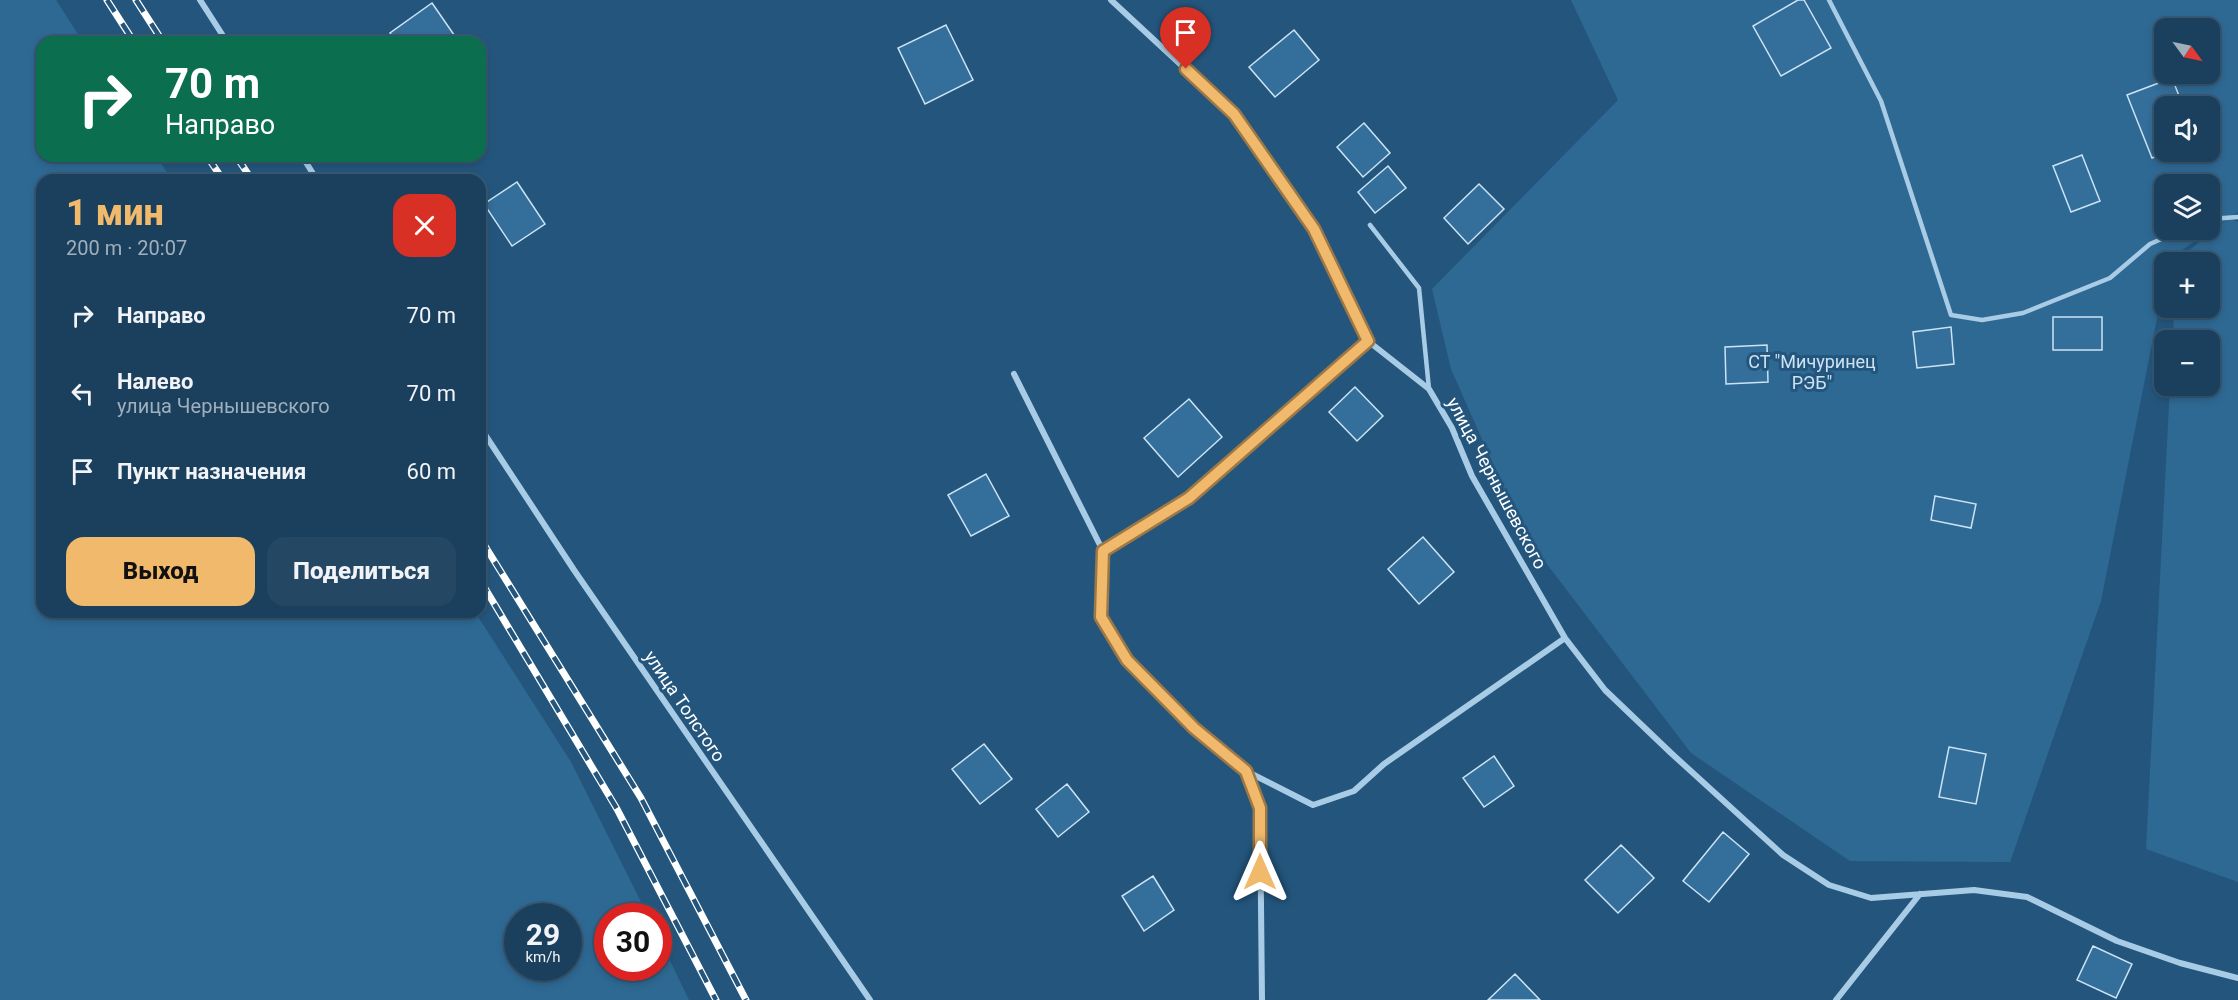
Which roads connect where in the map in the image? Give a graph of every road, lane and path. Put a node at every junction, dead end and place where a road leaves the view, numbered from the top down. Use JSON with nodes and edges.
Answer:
{"nodes":[{"id":1,"x":200,"y":0,"type":"edge"},
{"id":2,"x":1110,"y":0,"type":"edge"},
{"id":3,"x":1120,"y":0,"type":"edge"},
{"id":4,"x":1828,"y":0,"type":"edge"},
{"id":5,"x":1121,"y":9,"type":"junction"},
{"id":6,"x":223,"y":36,"type":"edge"},
{"id":7,"x":2238,"y":217,"type":"edge"},
{"id":8,"x":2220,"y":218,"type":"edge"},
{"id":9,"x":1370,"y":225,"type":"dead end"},
{"id":10,"x":2159,"y":240,"type":"edge"},
{"id":11,"x":1368,"y":341,"type":"junction"},
{"id":12,"x":1014,"y":374,"type":"dead end"},
{"id":13,"x":1429,"y":389,"type":"junction"},
{"id":14,"x":486,"y":437,"type":"edge"},
{"id":15,"x":1103,"y":551,"type":"junction"},
{"id":16,"x":1565,"y":638,"type":"junction"},
{"id":17,"x":1246,"y":771,"type":"junction"},
{"id":18,"x":1920,"y":894,"type":"junction"},
{"id":19,"x":2238,"y":978,"type":"edge"},
{"id":20,"x":870,"y":1000,"type":"edge"},
{"id":21,"x":1262,"y":1000,"type":"edge"},
{"id":22,"x":1836,"y":1000,"type":"edge"}],
"edges":[{"from":1,"to":6,"type":"street"},
{"from":2,"to":5,"type":"street","name":"улица Чернышевского"},
{"from":3,"to":5,"type":"street"},
{"from":4,"to":10,"type":"lane"},
{"from":5,"to":11,"type":"street","name":"улица Чернышевского"},
{"from":7,"to":8,"type":"lane"},
{"from":9,"to":13,"type":"lane"},
{"from":11,"to":13,"type":"street","name":"улица Чернышевского"},
{"from":11,"to":15,"type":"street"},
{"from":12,"to":15,"type":"street"},
{"from":13,"to":16,"type":"street","name":"улица Чернышевского"},
{"from":14,"to":20,"type":"street","name":"улица Толстого"},
{"from":15,"to":17,"type":"street"},
{"from":16,"to":17,"type":"street"},
{"from":16,"to":18,"type":"street","name":"улица Чернышевского"},
{"from":17,"to":21,"type":"street"},
{"from":18,"to":19,"type":"street","name":"улица Чернышевского"},
{"from":18,"to":22,"type":"street"}]}
